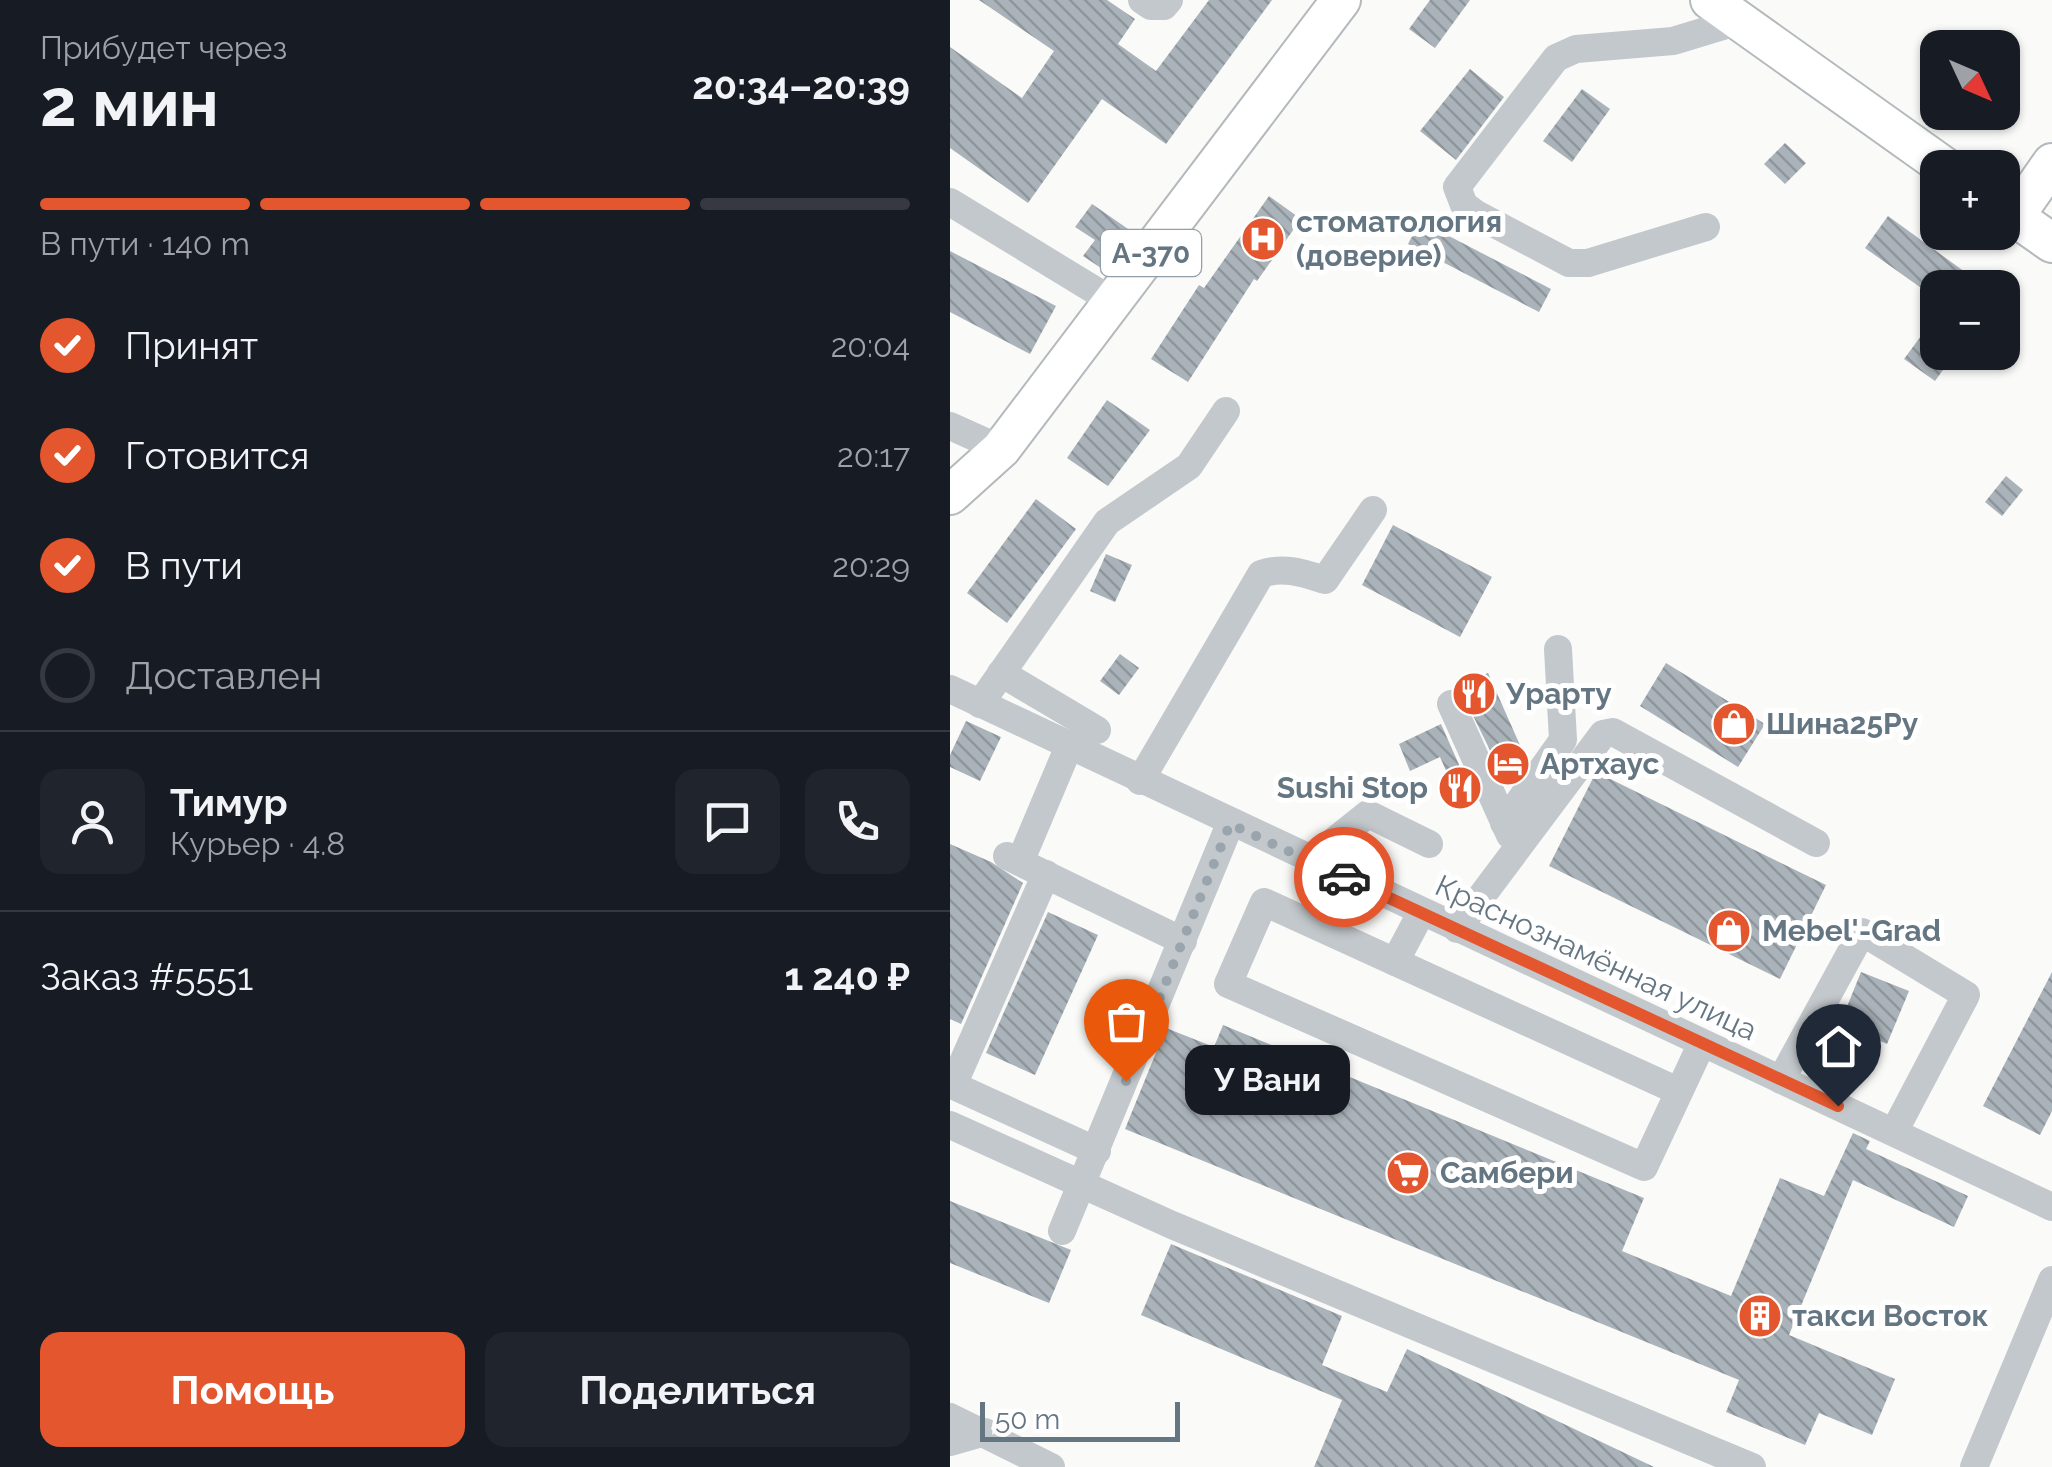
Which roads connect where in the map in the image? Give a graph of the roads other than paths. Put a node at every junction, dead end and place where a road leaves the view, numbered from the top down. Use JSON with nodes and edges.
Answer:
{"nodes":[{"id":1,"x":1142,"y":0,"type":"edge"},
{"id":2,"x":1168,"y":0,"type":"edge"},
{"id":3,"x":1341,"y":0,"type":"edge"},
{"id":4,"x":1724,"y":10,"type":"edge"},
{"id":5,"x":1921,"y":150,"type":"edge"},
{"id":6,"x":2052,"y":163,"type":"edge"},
{"id":7,"x":2020,"y":199,"type":"edge"},
{"id":8,"x":950,"y":202,"type":"edge"},
{"id":9,"x":2020,"y":220,"type":"edge"},
{"id":10,"x":1706,"y":227,"type":"dead end"},
{"id":11,"x":2052,"y":243,"type":"edge"},
{"id":12,"x":1114,"y":302,"type":"junction"},
{"id":13,"x":1226,"y":410,"type":"dead end"},
{"id":14,"x":950,"y":426,"type":"edge"},
{"id":15,"x":1001,"y":449,"type":"junction"},
{"id":16,"x":950,"y":494,"type":"edge"},
{"id":17,"x":1373,"y":510,"type":"dead end"},
{"id":18,"x":1558,"y":650,"type":"dead end"},
{"id":19,"x":1001,"y":674,"type":"junction"},
{"id":20,"x":959,"y":699,"type":"edge"},
{"id":21,"x":1451,"y":704,"type":"dead end"},
{"id":22,"x":1083,"y":743,"type":"junction"},
{"id":23,"x":1140,"y":780,"type":"junction"},
{"id":24,"x":1230,"y":824,"type":"junction"},
{"id":25,"x":1510,"y":836,"type":"junction"},
{"id":26,"x":1816,"y":843,"type":"dead end"},
{"id":27,"x":1430,"y":844,"type":"dead end"},
{"id":28,"x":1310,"y":861,"type":"junction"},
{"id":29,"x":1027,"y":865,"type":"junction"},
{"id":30,"x":1421,"y":912,"type":"junction"},
{"id":31,"x":1457,"y":930,"type":"junction"},
{"id":32,"x":1183,"y":941,"type":"junction"},
{"id":33,"x":1395,"y":962,"type":"junction"},
{"id":34,"x":1702,"y":1042,"type":"junction"},
{"id":35,"x":1780,"y":1080,"type":"junction"},
{"id":36,"x":951,"y":1084,"type":"edge"},
{"id":37,"x":1678,"y":1091,"type":"junction"},
{"id":38,"x":950,"y":1124,"type":"edge"},
{"id":39,"x":1894,"y":1132,"type":"junction"},
{"id":40,"x":1097,"y":1151,"type":"junction"},
{"id":41,"x":1083,"y":1185,"type":"junction"},
{"id":42,"x":2052,"y":1208,"type":"edge"},
{"id":43,"x":1062,"y":1230,"type":"dead end"},
{"id":44,"x":2052,"y":1280,"type":"edge"},
{"id":45,"x":950,"y":1417,"type":"edge"},
{"id":46,"x":985,"y":1432,"type":"junction"},
{"id":47,"x":950,"y":1442,"type":"edge"},
{"id":48,"x":1051,"y":1467,"type":"edge"},
{"id":49,"x":1752,"y":1467,"type":"edge"},
{"id":50,"x":1974,"y":1467,"type":"edge"}],
"edges":[{"from":1,"to":2,"type":"street"},
{"from":3,"to":12,"type":"highway","number":"А-370"},
{"from":4,"to":5,"type":"highway"},
{"from":4,"to":10,"type":"street"},
{"from":6,"to":7,"type":"highway"},
{"from":8,"to":12,"type":"street"},
{"from":9,"to":11,"type":"highway"},
{"from":12,"to":15,"type":"highway","number":"А-370"},
{"from":13,"to":19,"type":"street"},
{"from":14,"to":15,"type":"street"},
{"from":15,"to":16,"type":"highway","number":"А-370"},
{"from":17,"to":23,"type":"street"},
{"from":18,"to":25,"type":"street"},
{"from":19,"to":20,"type":"street"},
{"from":19,"to":22,"type":"street"},
{"from":20,"to":22,"type":"street","name":"Краснознамённая улица"},
{"from":21,"to":25,"type":"street"},
{"from":22,"to":23,"type":"street","name":"Краснознамённая улица"},
{"from":22,"to":29,"type":"street"},
{"from":23,"to":24,"type":"street","name":"Краснознамённая улица"},
{"from":24,"to":28,"type":"street","name":"Краснознамённая улица"},
{"from":24,"to":32,"type":"street"},
{"from":25,"to":26,"type":"street"},
{"from":25,"to":31,"type":"street"},
{"from":27,"to":28,"type":"street"},
{"from":28,"to":30,"type":"street","name":"Краснознамённая улица"},
{"from":29,"to":32,"type":"street"},
{"from":29,"to":36,"type":"street"},
{"from":30,"to":31,"type":"street","name":"Краснознамённая улица"},
{"from":30,"to":33,"type":"street"},
{"from":31,"to":34,"type":"street","name":"Краснознамённая улица"},
{"from":32,"to":40,"type":"street"},
{"from":33,"to":37,"type":"street"},
{"from":33,"to":37,"type":"street"},
{"from":34,"to":35,"type":"street","name":"Краснознамённая улица"},
{"from":34,"to":37,"type":"street"},
{"from":35,"to":39,"type":"street","name":"Краснознамённая улица"},
{"from":35,"to":39,"type":"street"},
{"from":36,"to":40,"type":"street"},
{"from":38,"to":41,"type":"street"},
{"from":39,"to":42,"type":"street","name":"Краснознамённая улица"},
{"from":40,"to":41,"type":"street"},
{"from":41,"to":43,"type":"street"},
{"from":41,"to":49,"type":"street"},
{"from":44,"to":50,"type":"street"},
{"from":45,"to":46,"type":"street"},
{"from":46,"to":47,"type":"street"},
{"from":46,"to":48,"type":"street"}]}
